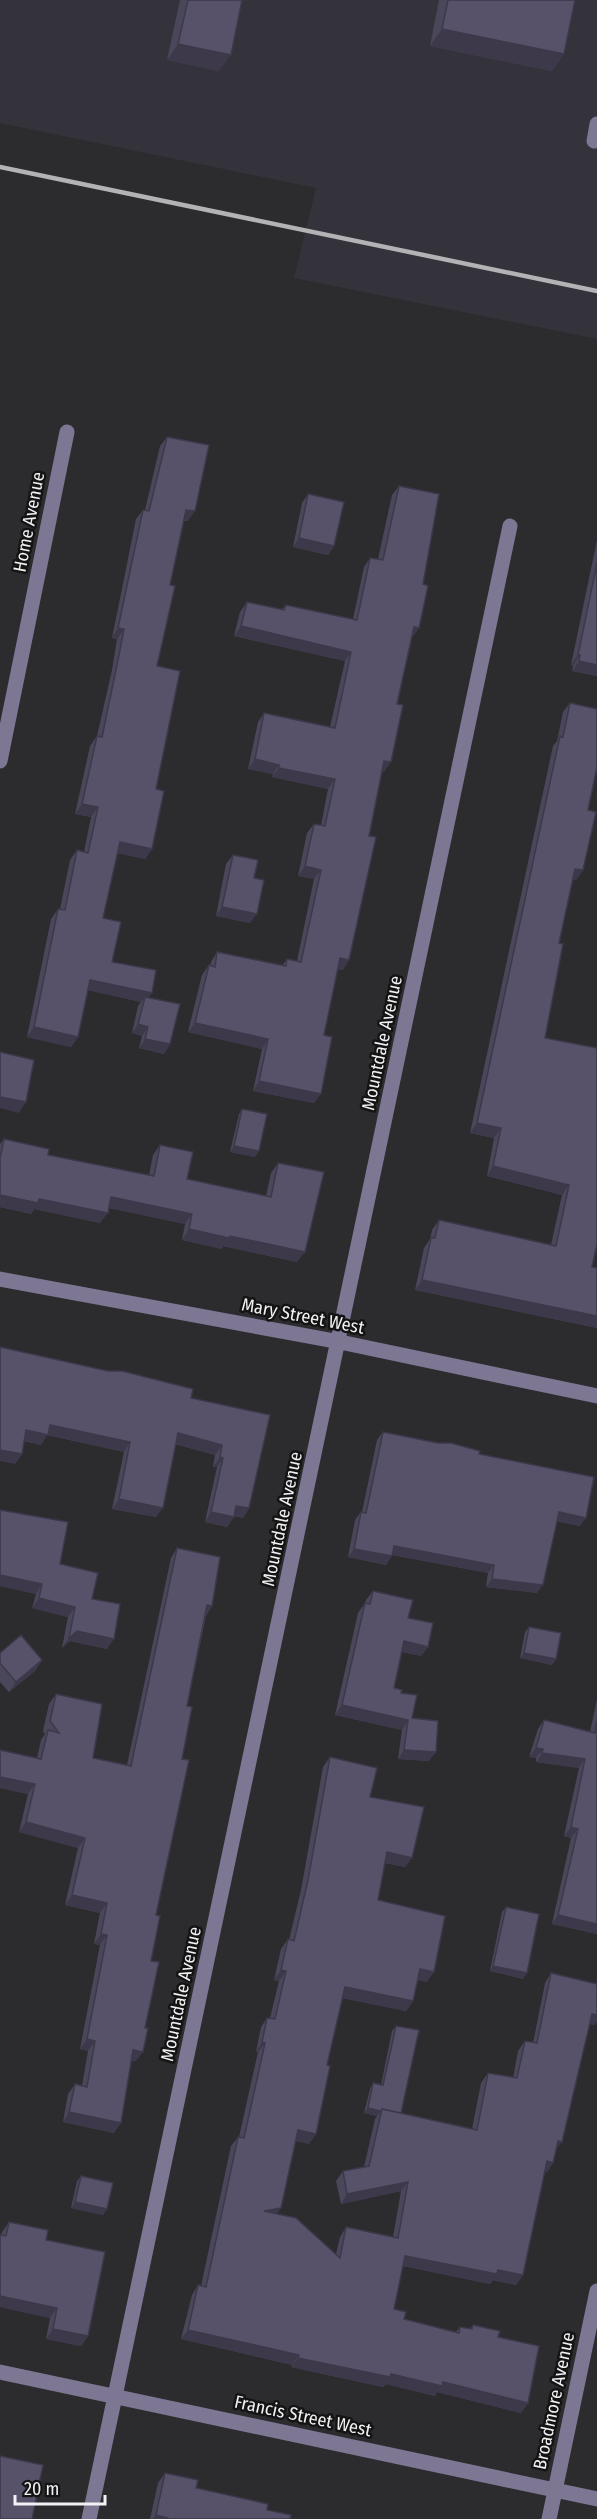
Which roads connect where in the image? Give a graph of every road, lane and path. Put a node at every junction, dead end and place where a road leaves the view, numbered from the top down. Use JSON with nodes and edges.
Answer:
{"nodes":[{"id":1,"x":597,"y":124,"type":"edge"},
{"id":2,"x":594,"y":141,"type":"dead end"},
{"id":3,"x":67,"y":432,"type":"dead end"},
{"id":4,"x":510,"y":526,"type":"dead end"},
{"id":5,"x":0,"y":761,"type":"edge"},
{"id":6,"x":0,"y":1279,"type":"edge"},
{"id":7,"x":340,"y":1342,"type":"junction"},
{"id":8,"x":597,"y":1396,"type":"edge"},
{"id":9,"x":597,"y":2292,"type":"edge"},
{"id":10,"x":0,"y":2372,"type":"edge"},
{"id":11,"x":115,"y":2395,"type":"junction"},
{"id":12,"x":555,"y":2490,"type":"junction"},
{"id":13,"x":597,"y":2499,"type":"edge"},
{"id":14,"x":89,"y":2519,"type":"edge"},
{"id":15,"x":549,"y":2519,"type":"edge"}],
"edges":[{"from":1,"to":2,"type":"street"},
{"from":3,"to":5,"type":"street","name":"Home Avenue"},
{"from":4,"to":7,"type":"street","name":"Mountdale Avenue"},
{"from":6,"to":7,"type":"street","name":"Mary Street West"},
{"from":7,"to":8,"type":"street","name":"Mary Street West"},
{"from":7,"to":11,"type":"street","name":"Mountdale Avenue"},
{"from":9,"to":12,"type":"street","name":"Broadmore Avenue"},
{"from":10,"to":11,"type":"street","name":"Francis Street West"},
{"from":11,"to":12,"type":"street","name":"Francis Street West"},
{"from":11,"to":14,"type":"street","name":"Mountdale Avenue"},
{"from":12,"to":13,"type":"street","name":"Francis Street West"},
{"from":12,"to":15,"type":"street","name":"Broadmore Avenue"}]}
